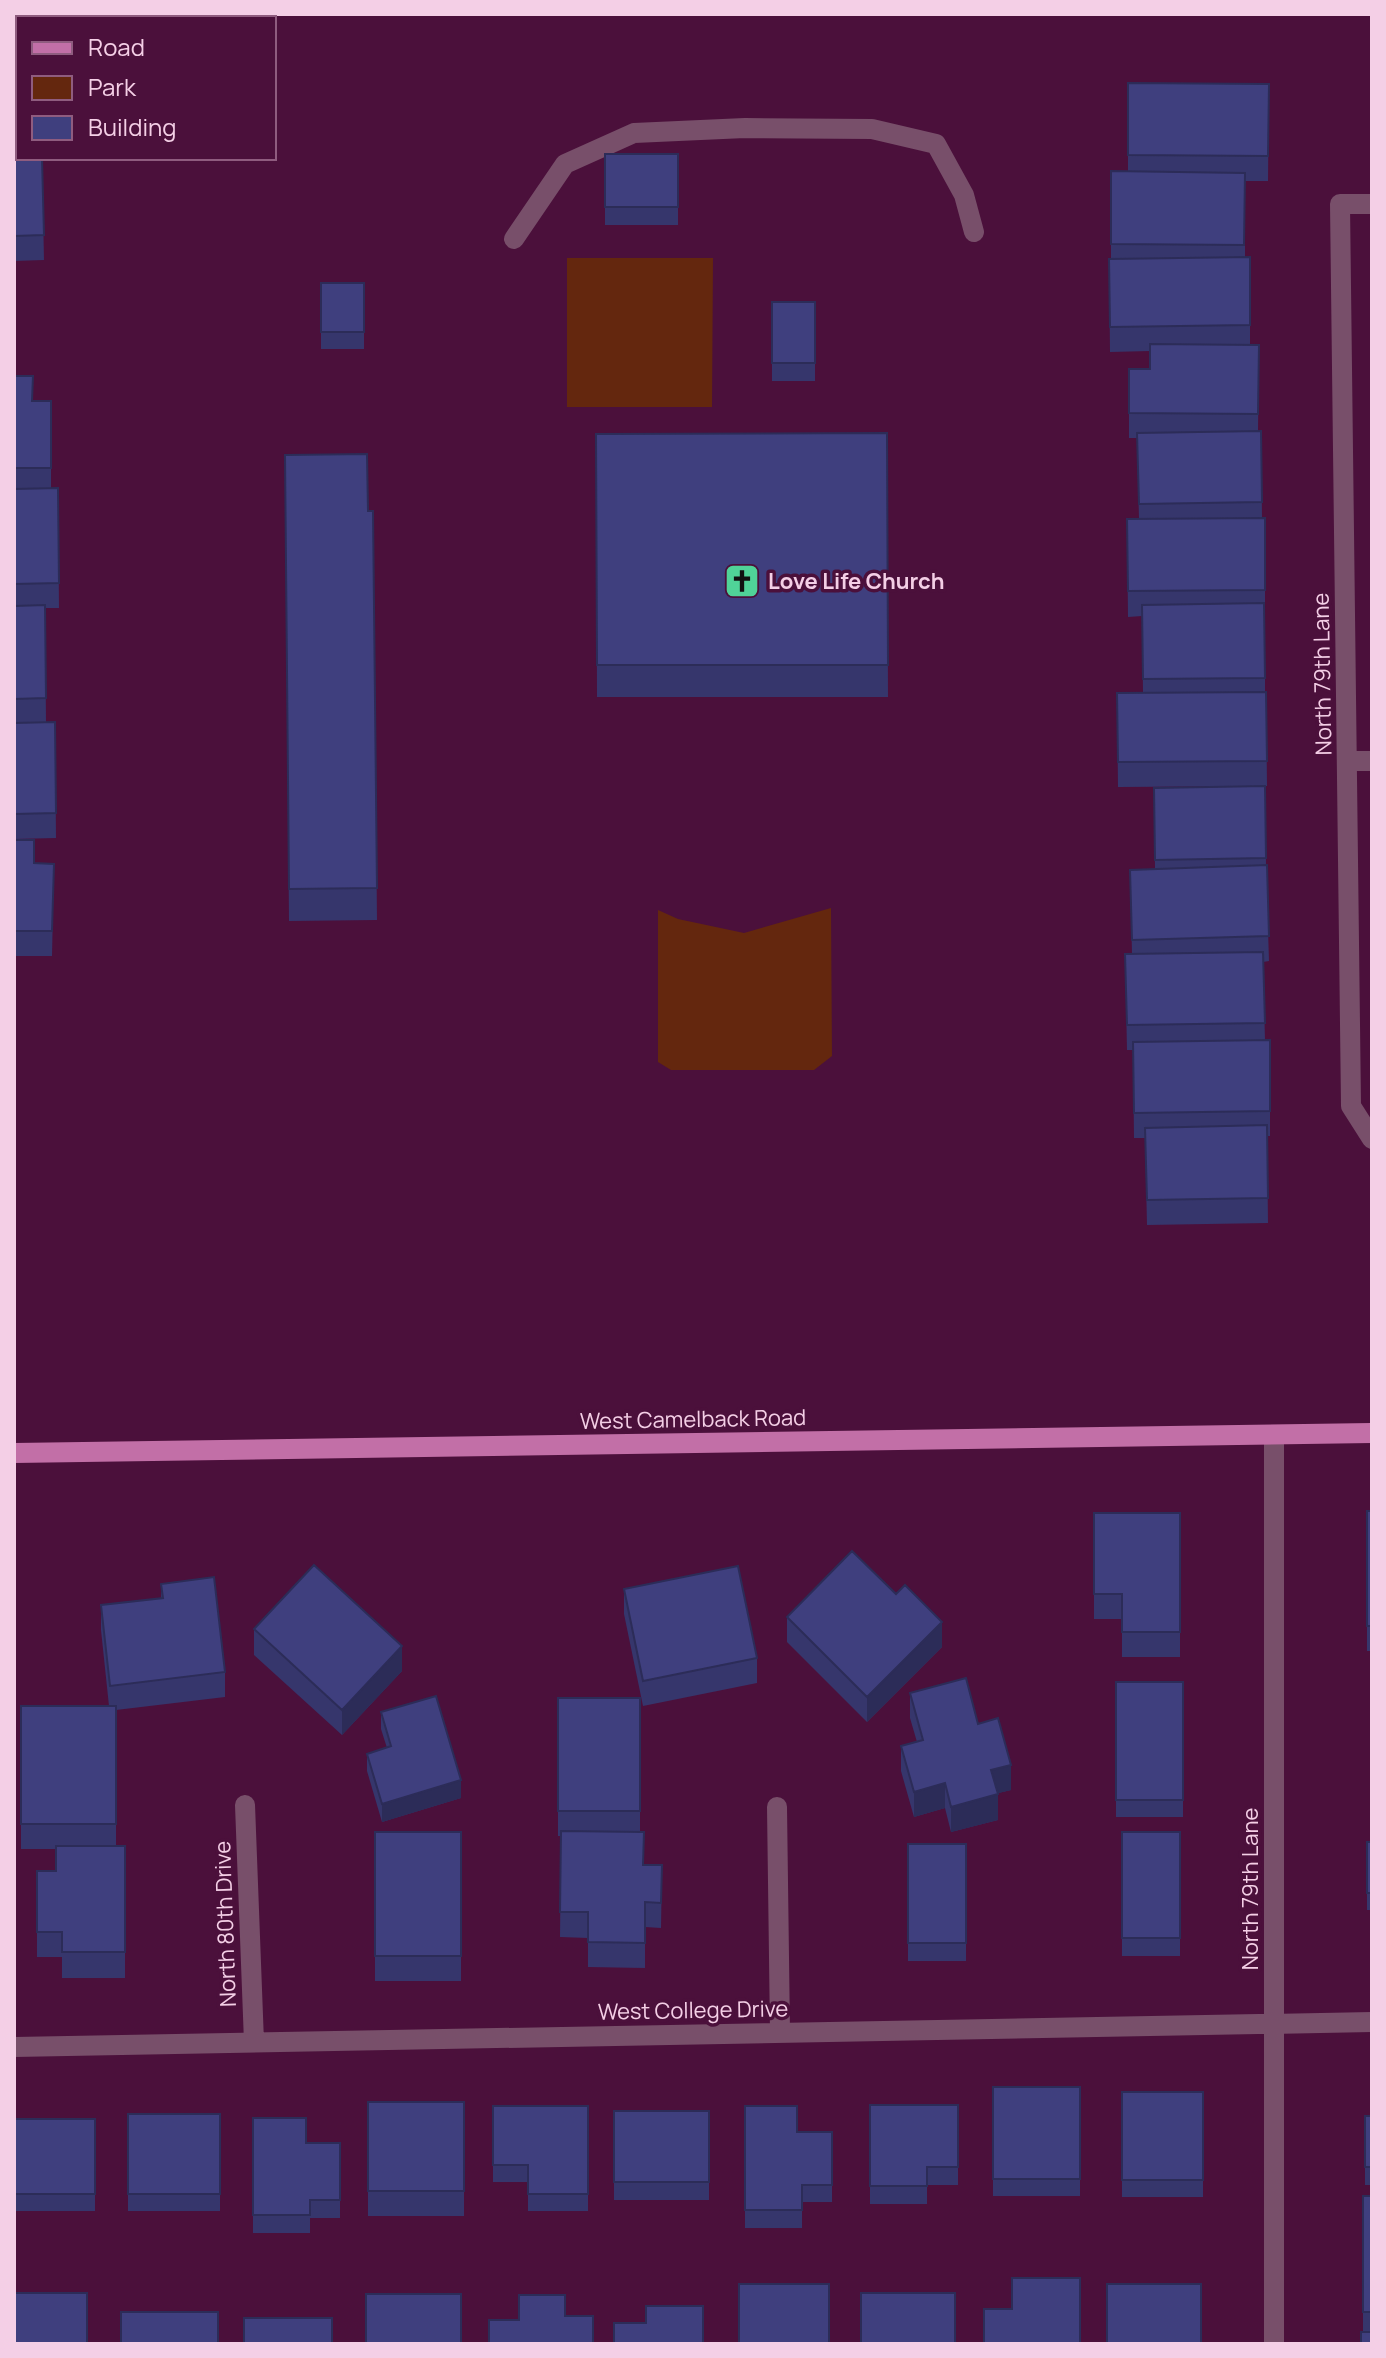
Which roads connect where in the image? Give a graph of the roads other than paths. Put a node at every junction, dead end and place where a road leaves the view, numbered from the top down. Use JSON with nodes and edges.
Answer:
{"nodes":[{"id":1,"x":1372,"y":204,"type":"edge"},
{"id":2,"x":974,"y":232,"type":"dead end"},
{"id":3,"x":514,"y":239,"type":"dead end"},
{"id":4,"x":1347,"y":761,"type":"junction"},
{"id":5,"x":1372,"y":761,"type":"edge"},
{"id":6,"x":1372,"y":1139,"type":"edge"},
{"id":7,"x":1372,"y":1433,"type":"edge"},
{"id":8,"x":1274,"y":1435,"type":"junction"},
{"id":9,"x":14,"y":1453,"type":"edge"},
{"id":10,"x":245,"y":1805,"type":"dead end"},
{"id":11,"x":777,"y":1807,"type":"dead end"},
{"id":12,"x":1372,"y":2022,"type":"edge"},
{"id":13,"x":1274,"y":2024,"type":"junction"},
{"id":14,"x":780,"y":2032,"type":"junction"},
{"id":15,"x":254,"y":2042,"type":"junction"},
{"id":16,"x":14,"y":2047,"type":"edge"},
{"id":17,"x":1274,"y":2344,"type":"edge"}],
"edges":[{"from":1,"to":4,"type":"street","name":"North 79th Lane"},
{"from":2,"to":3,"type":"street"},
{"from":4,"to":5,"type":"street"},
{"from":4,"to":6,"type":"street","name":"North 79th Lane"},
{"from":7,"to":8,"type":"main road","name":"West Camelback Road"},
{"from":8,"to":9,"type":"main road","name":"West Camelback Road"},
{"from":8,"to":13,"type":"street","name":"North 79th Lane"},
{"from":10,"to":15,"type":"street","name":"North 80th Drive"},
{"from":11,"to":14,"type":"street"},
{"from":12,"to":13,"type":"street","name":"West College Drive"},
{"from":13,"to":14,"type":"street","name":"West College Drive"},
{"from":13,"to":17,"type":"street","name":"North 79th Lane"},
{"from":14,"to":15,"type":"street","name":"West College Drive"},
{"from":15,"to":16,"type":"street","name":"West College Drive"}]}
